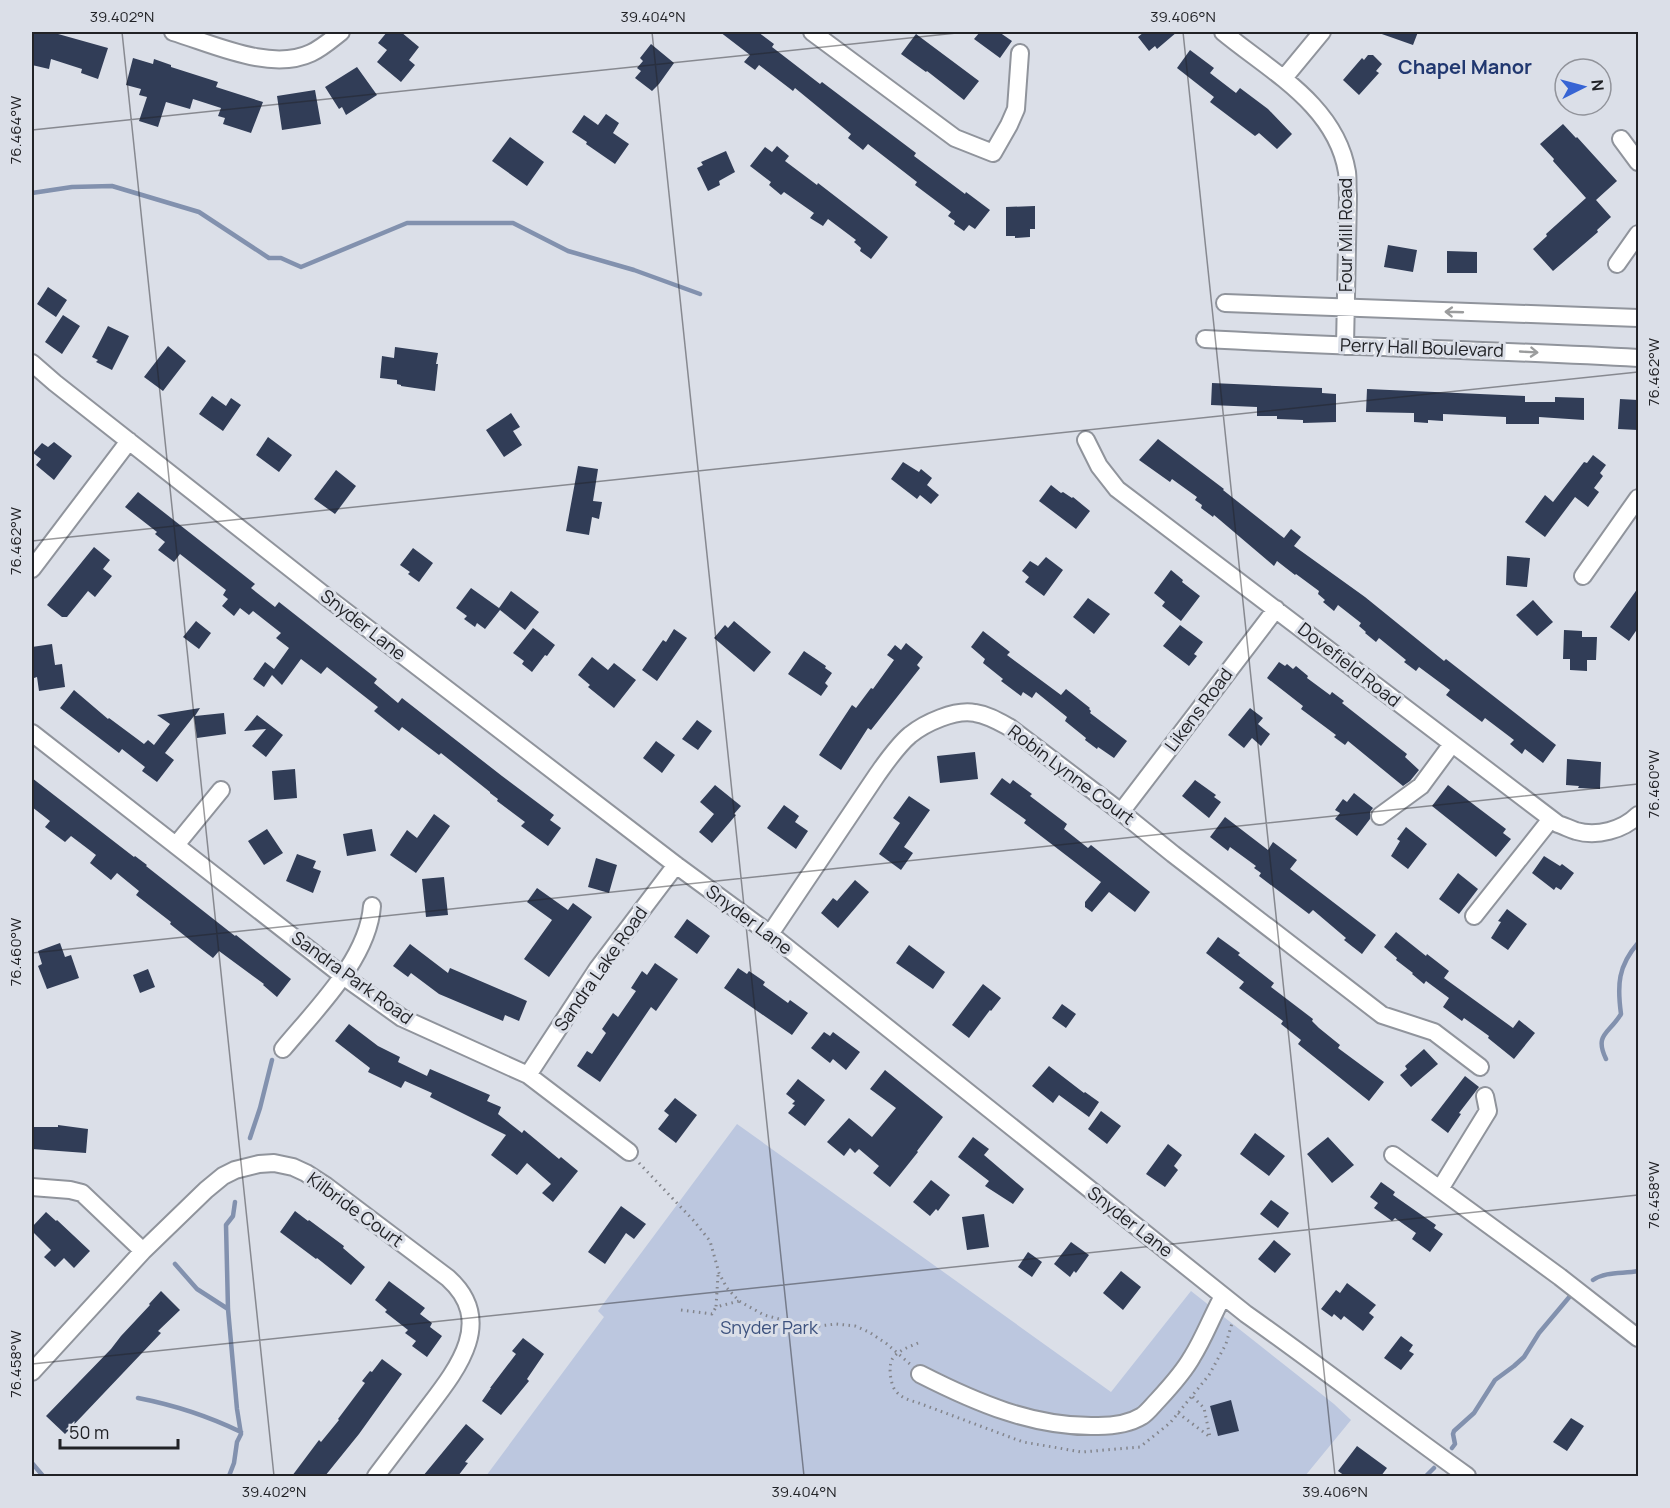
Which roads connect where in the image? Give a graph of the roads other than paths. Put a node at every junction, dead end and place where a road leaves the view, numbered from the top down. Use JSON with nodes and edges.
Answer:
{"nodes":[{"id":1,"x":173,"y":32,"type":"edge"},
{"id":2,"x":341,"y":32,"type":"edge"},
{"id":3,"x":812,"y":32,"type":"edge"},
{"id":4,"x":1223,"y":32,"type":"edge"},
{"id":5,"x":1322,"y":32,"type":"edge"},
{"id":6,"x":1020,"y":53,"type":"dead end"},
{"id":7,"x":1284,"y":78,"type":"junction"},
{"id":8,"x":1621,"y":139,"type":"dead end"},
{"id":9,"x":1638,"y":162,"type":"edge"},
{"id":10,"x":1638,"y":234,"type":"edge"},
{"id":11,"x":1617,"y":264,"type":"dead end"},
{"id":12,"x":1225,"y":303,"type":"dead end"},
{"id":13,"x":1346,"y":309,"type":"junction"},
{"id":14,"x":1638,"y":318,"type":"edge"},
{"id":15,"x":1205,"y":339,"type":"dead end"},
{"id":16,"x":1345,"y":346,"type":"junction"},
{"id":17,"x":1638,"y":358,"type":"edge"},
{"id":18,"x":32,"y":363,"type":"edge"},
{"id":19,"x":1086,"y":440,"type":"dead end"},
{"id":20,"x":129,"y":441,"type":"junction"},
{"id":21,"x":1638,"y":498,"type":"edge"},
{"id":22,"x":32,"y":569,"type":"edge"},
{"id":23,"x":1584,"y":576,"type":"dead end"},
{"id":24,"x":1276,"y":609,"type":"junction"},
{"id":25,"x":32,"y":733,"type":"edge"},
{"id":26,"x":1452,"y":744,"type":"junction"},
{"id":27,"x":222,"y":790,"type":"dead end"},
{"id":28,"x":1121,"y":812,"type":"junction"},
{"id":29,"x":1638,"y":815,"type":"edge"},
{"id":30,"x":1380,"y":816,"type":"dead end"},
{"id":31,"x":1551,"y":819,"type":"junction"},
{"id":32,"x":176,"y":845,"type":"junction"},
{"id":33,"x":676,"y":865,"type":"junction"},
{"id":34,"x":372,"y":906,"type":"dead end"},
{"id":35,"x":1474,"y":916,"type":"dead end"},
{"id":36,"x":770,"y":934,"type":"junction"},
{"id":37,"x":343,"y":976,"type":"junction"},
{"id":38,"x":284,"y":1049,"type":"dead end"},
{"id":39,"x":1480,"y":1067,"type":"dead end"},
{"id":40,"x":528,"y":1075,"type":"junction"},
{"id":41,"x":1485,"y":1096,"type":"dead end"},
{"id":42,"x":629,"y":1152,"type":"road end"},
{"id":43,"x":1394,"y":1155,"type":"dead end"},
{"id":44,"x":32,"y":1187,"type":"edge"},
{"id":45,"x":1440,"y":1189,"type":"junction"},
{"id":46,"x":143,"y":1251,"type":"junction"},
{"id":47,"x":1223,"y":1296,"type":"junction"},
{"id":48,"x":1638,"y":1338,"type":"edge"},
{"id":49,"x":32,"y":1372,"type":"edge"},
{"id":50,"x":920,"y":1374,"type":"road end"},
{"id":51,"x":376,"y":1476,"type":"edge"},
{"id":52,"x":1467,"y":1476,"type":"edge"}],
"edges":[{"from":1,"to":2,"type":"street"},
{"from":3,"to":6,"type":"street"},
{"from":4,"to":7,"type":"street","name":"Four Mill Road"},
{"from":5,"to":7,"type":"street"},
{"from":7,"to":13,"type":"street","name":"Four Mill Road"},
{"from":8,"to":9,"type":"street"},
{"from":10,"to":11,"type":"street"},
{"from":12,"to":13,"type":"street","name":"Perry Hall Boulevard"},
{"from":14,"to":13,"type":"street","name":"Perry Hall Boulevard","one_way":true},
{"from":13,"to":16,"type":"street","name":"Four Mill Road"},
{"from":15,"to":16,"type":"street","name":"Perry Hall Boulevard"},
{"from":16,"to":17,"type":"street","name":"Perry Hall Boulevard","one_way":true},
{"from":18,"to":20,"type":"street","name":"Snyder Lane"},
{"from":19,"to":24,"type":"street","name":"Dovefield Road"},
{"from":20,"to":22,"type":"street"},
{"from":20,"to":33,"type":"street","name":"Snyder Lane"},
{"from":21,"to":23,"type":"street"},
{"from":24,"to":26,"type":"street","name":"Dovefield Road"},
{"from":24,"to":28,"type":"street","name":"Likens Road"},
{"from":25,"to":32,"type":"street","name":"Sandra Park Road"},
{"from":26,"to":30,"type":"street"},
{"from":26,"to":31,"type":"street","name":"Dovefield Road"},
{"from":27,"to":32,"type":"street"},
{"from":28,"to":36,"type":"street","name":"Robin Lynne Court"},
{"from":28,"to":39,"type":"street","name":"Robin Lynne Court"},
{"from":29,"to":31,"type":"street","name":"Dovefield Road"},
{"from":31,"to":35,"type":"street"},
{"from":32,"to":37,"type":"street","name":"Sandra Park Road"},
{"from":33,"to":36,"type":"street","name":"Snyder Lane"},
{"from":33,"to":40,"type":"street","name":"Sandra Lake Road"},
{"from":34,"to":37,"type":"street"},
{"from":36,"to":47,"type":"street","name":"Snyder Lane"},
{"from":37,"to":38,"type":"street"},
{"from":37,"to":40,"type":"street","name":"Sandra Park Road"},
{"from":40,"to":42,"type":"street","name":"Sandra Park Road"},
{"from":41,"to":45,"type":"street"},
{"from":43,"to":45,"type":"street"},
{"from":44,"to":46,"type":"street"},
{"from":45,"to":48,"type":"street"},
{"from":46,"to":49,"type":"street","name":"Kilbride Court"},
{"from":46,"to":51,"type":"street","name":"Kilbride Court"},
{"from":47,"to":50,"type":"street"},
{"from":47,"to":52,"type":"street","name":"Snyder Lane"}]}
